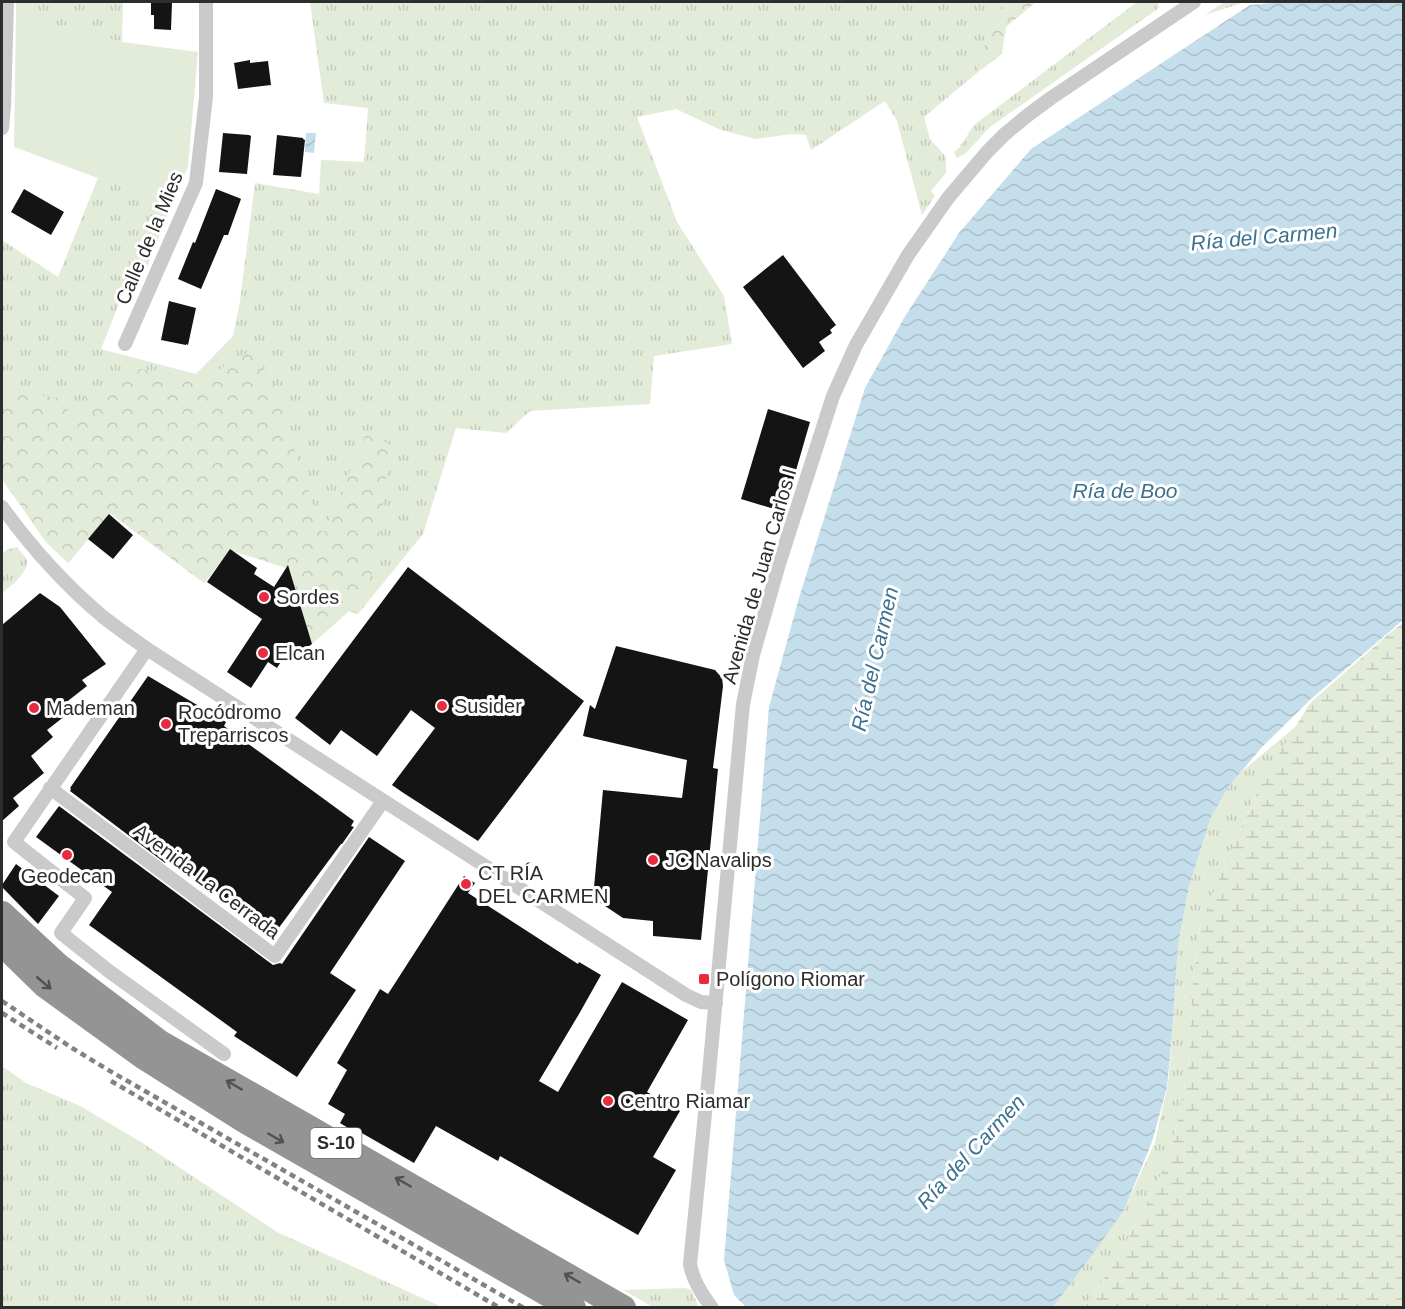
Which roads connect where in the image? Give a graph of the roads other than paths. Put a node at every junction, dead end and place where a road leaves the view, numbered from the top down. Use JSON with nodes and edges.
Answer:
{"nodes":[{"id":1,"x":7,"y":2,"type":"edge"},
{"id":2,"x":206,"y":2,"type":"edge"},
{"id":3,"x":1194,"y":2,"type":"edge"},
{"id":4,"x":2,"y":128,"type":"edge"},
{"id":5,"x":125,"y":344,"type":"dead end"},
{"id":6,"x":2,"y":507,"type":"edge"},
{"id":7,"x":147,"y":650,"type":"junction"},
{"id":8,"x":50,"y":788,"type":"junction"},
{"id":9,"x":383,"y":801,"type":"junction"},
{"id":10,"x":2,"y":914,"type":"edge"},
{"id":11,"x":2,"y":943,"type":"edge"},
{"id":12,"x":716,"y":1003,"type":"junction"},
{"id":13,"x":224,"y":1054,"type":"dead end"},
{"id":14,"x":573,"y":1308,"type":"edge"},
{"id":15,"x":623,"y":1308,"type":"edge"},
{"id":16,"x":712,"y":1308,"type":"edge"}],
"edges":[{"from":1,"to":4,"type":"street"},
{"from":2,"to":5,"type":"street","name":"Calle de la Mies"},
{"from":3,"to":12,"type":"street","name":"Avenida de Juan Carlos I"},
{"from":6,"to":7,"type":"street"},
{"from":7,"to":8,"type":"street"},
{"from":7,"to":9,"type":"street"},
{"from":8,"to":9,"type":"street","name":"Avenida La Cerrada"},
{"from":8,"to":13,"type":"street"},
{"from":9,"to":12,"type":"street"},
{"from":15,"to":10,"type":"highway","number":"S-10","one_way":true},
{"from":11,"to":14,"type":"highway","number":"S-10","one_way":true},
{"from":12,"to":16,"type":"street","name":"Avenida de Juan Carlos I"}]}
